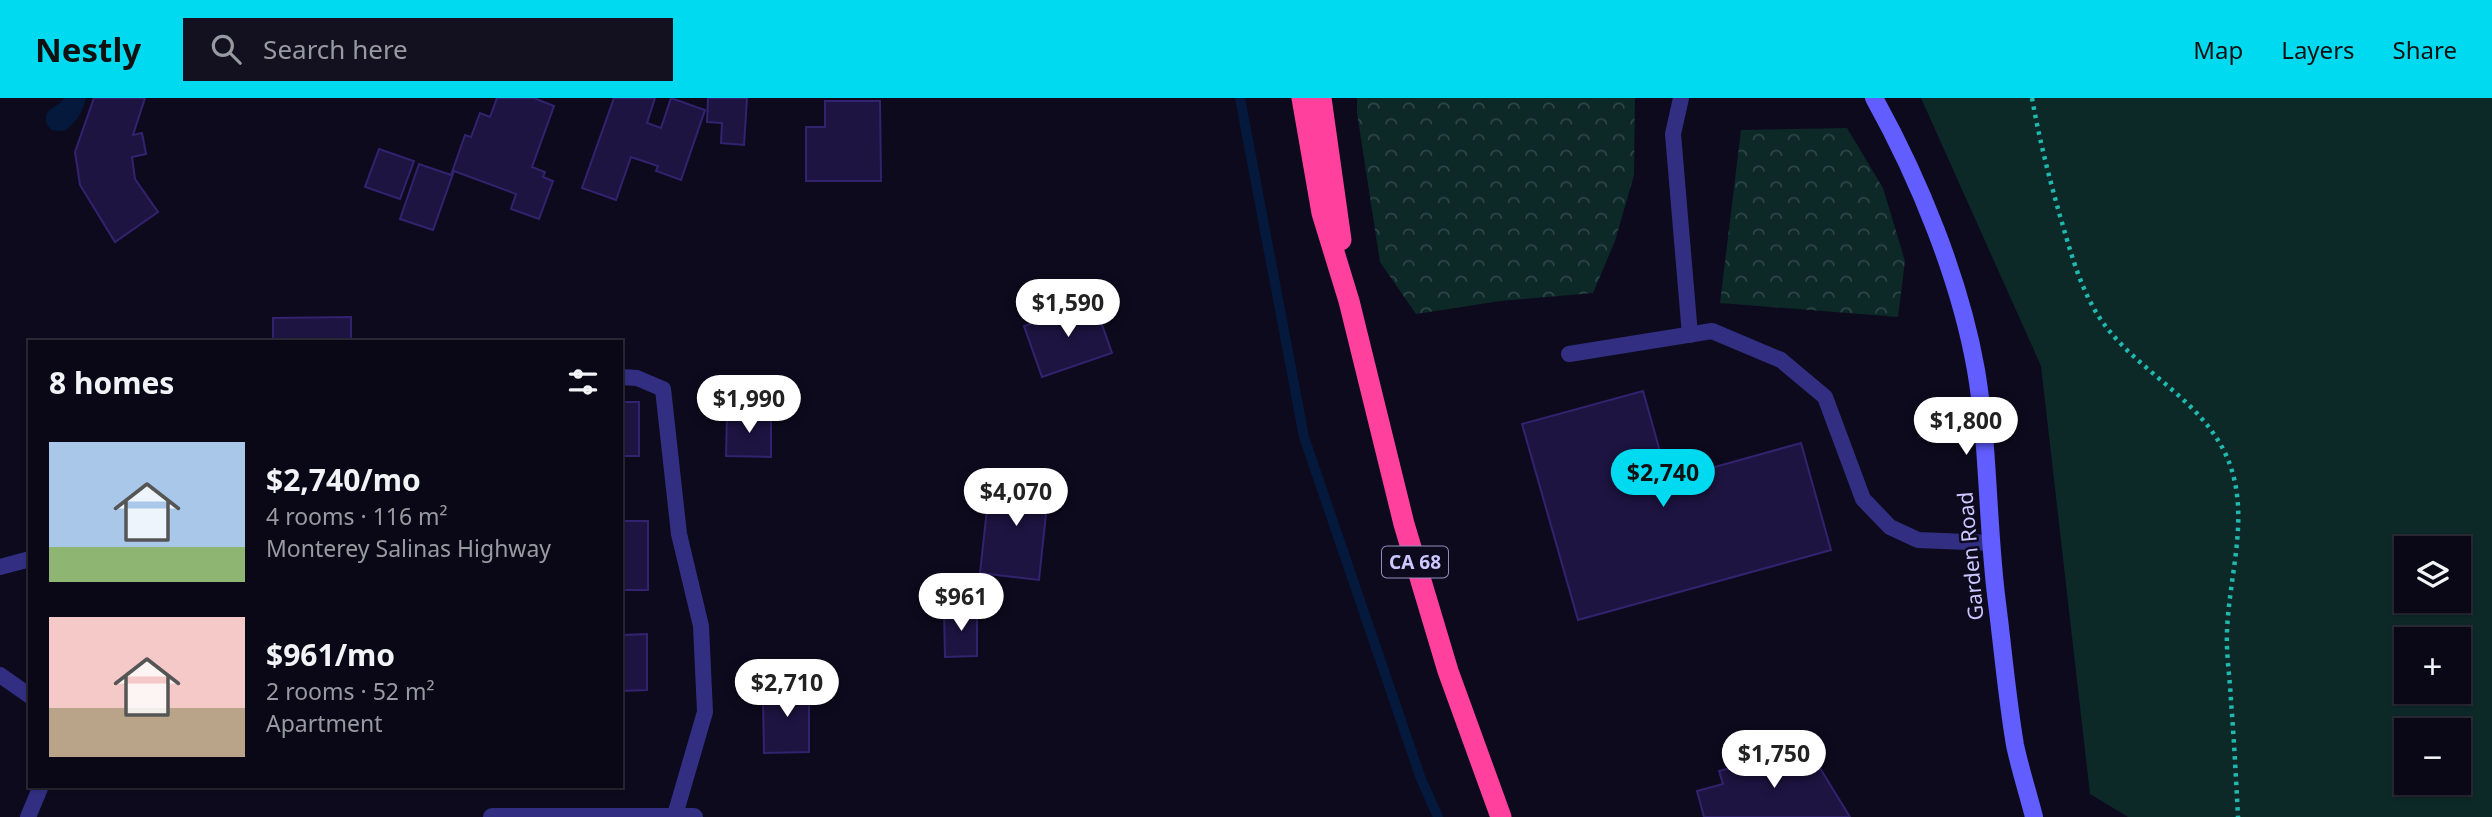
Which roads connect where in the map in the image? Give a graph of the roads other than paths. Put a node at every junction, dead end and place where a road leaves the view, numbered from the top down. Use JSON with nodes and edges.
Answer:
{"nodes":[{"id":1,"x":1302,"y":98,"type":"edge"},
{"id":2,"x":1321,"y":98,"type":"edge"},
{"id":3,"x":1681,"y":98,"type":"edge"},
{"id":4,"x":1874,"y":98,"type":"edge"},
{"id":5,"x":1349,"y":301,"type":"junction"},
{"id":6,"x":1690,"y":335,"type":"junction"},
{"id":7,"x":1569,"y":354,"type":"dead end"},
{"id":8,"x":623,"y":377,"type":"edge"},
{"id":9,"x":1992,"y":543,"type":"junction"},
{"id":10,"x":28,"y":560,"type":"edge"},
{"id":11,"x":0,"y":567,"type":"edge"},
{"id":12,"x":0,"y":675,"type":"edge"},
{"id":13,"x":28,"y":695,"type":"edge"},
{"id":14,"x":40,"y":788,"type":"edge"},
{"id":15,"x":675,"y":815,"type":"edge"},
{"id":16,"x":28,"y":817,"type":"edge"},
{"id":17,"x":492,"y":817,"type":"edge"},
{"id":18,"x":694,"y":817,"type":"edge"},
{"id":19,"x":1502,"y":817,"type":"edge"},
{"id":20,"x":2034,"y":817,"type":"edge"}],
"edges":[{"from":1,"to":5,"type":"highway","number":"CA 68"},
{"from":2,"to":5,"type":"highway","number":"CA 68"},
{"from":3,"to":6,"type":"lane"},
{"from":4,"to":9,"type":"street","name":"Garden Road"},
{"from":5,"to":19,"type":"highway","number":"CA 68"},
{"from":6,"to":7,"type":"lane"},
{"from":6,"to":9,"type":"lane"},
{"from":8,"to":15,"type":"lane"},
{"from":9,"to":20,"type":"street","name":"Garden Road"},
{"from":10,"to":11,"type":"lane"},
{"from":12,"to":13,"type":"lane"},
{"from":14,"to":16,"type":"lane"},
{"from":15,"to":17,"type":"street"},
{"from":15,"to":18,"type":"street"}]}
